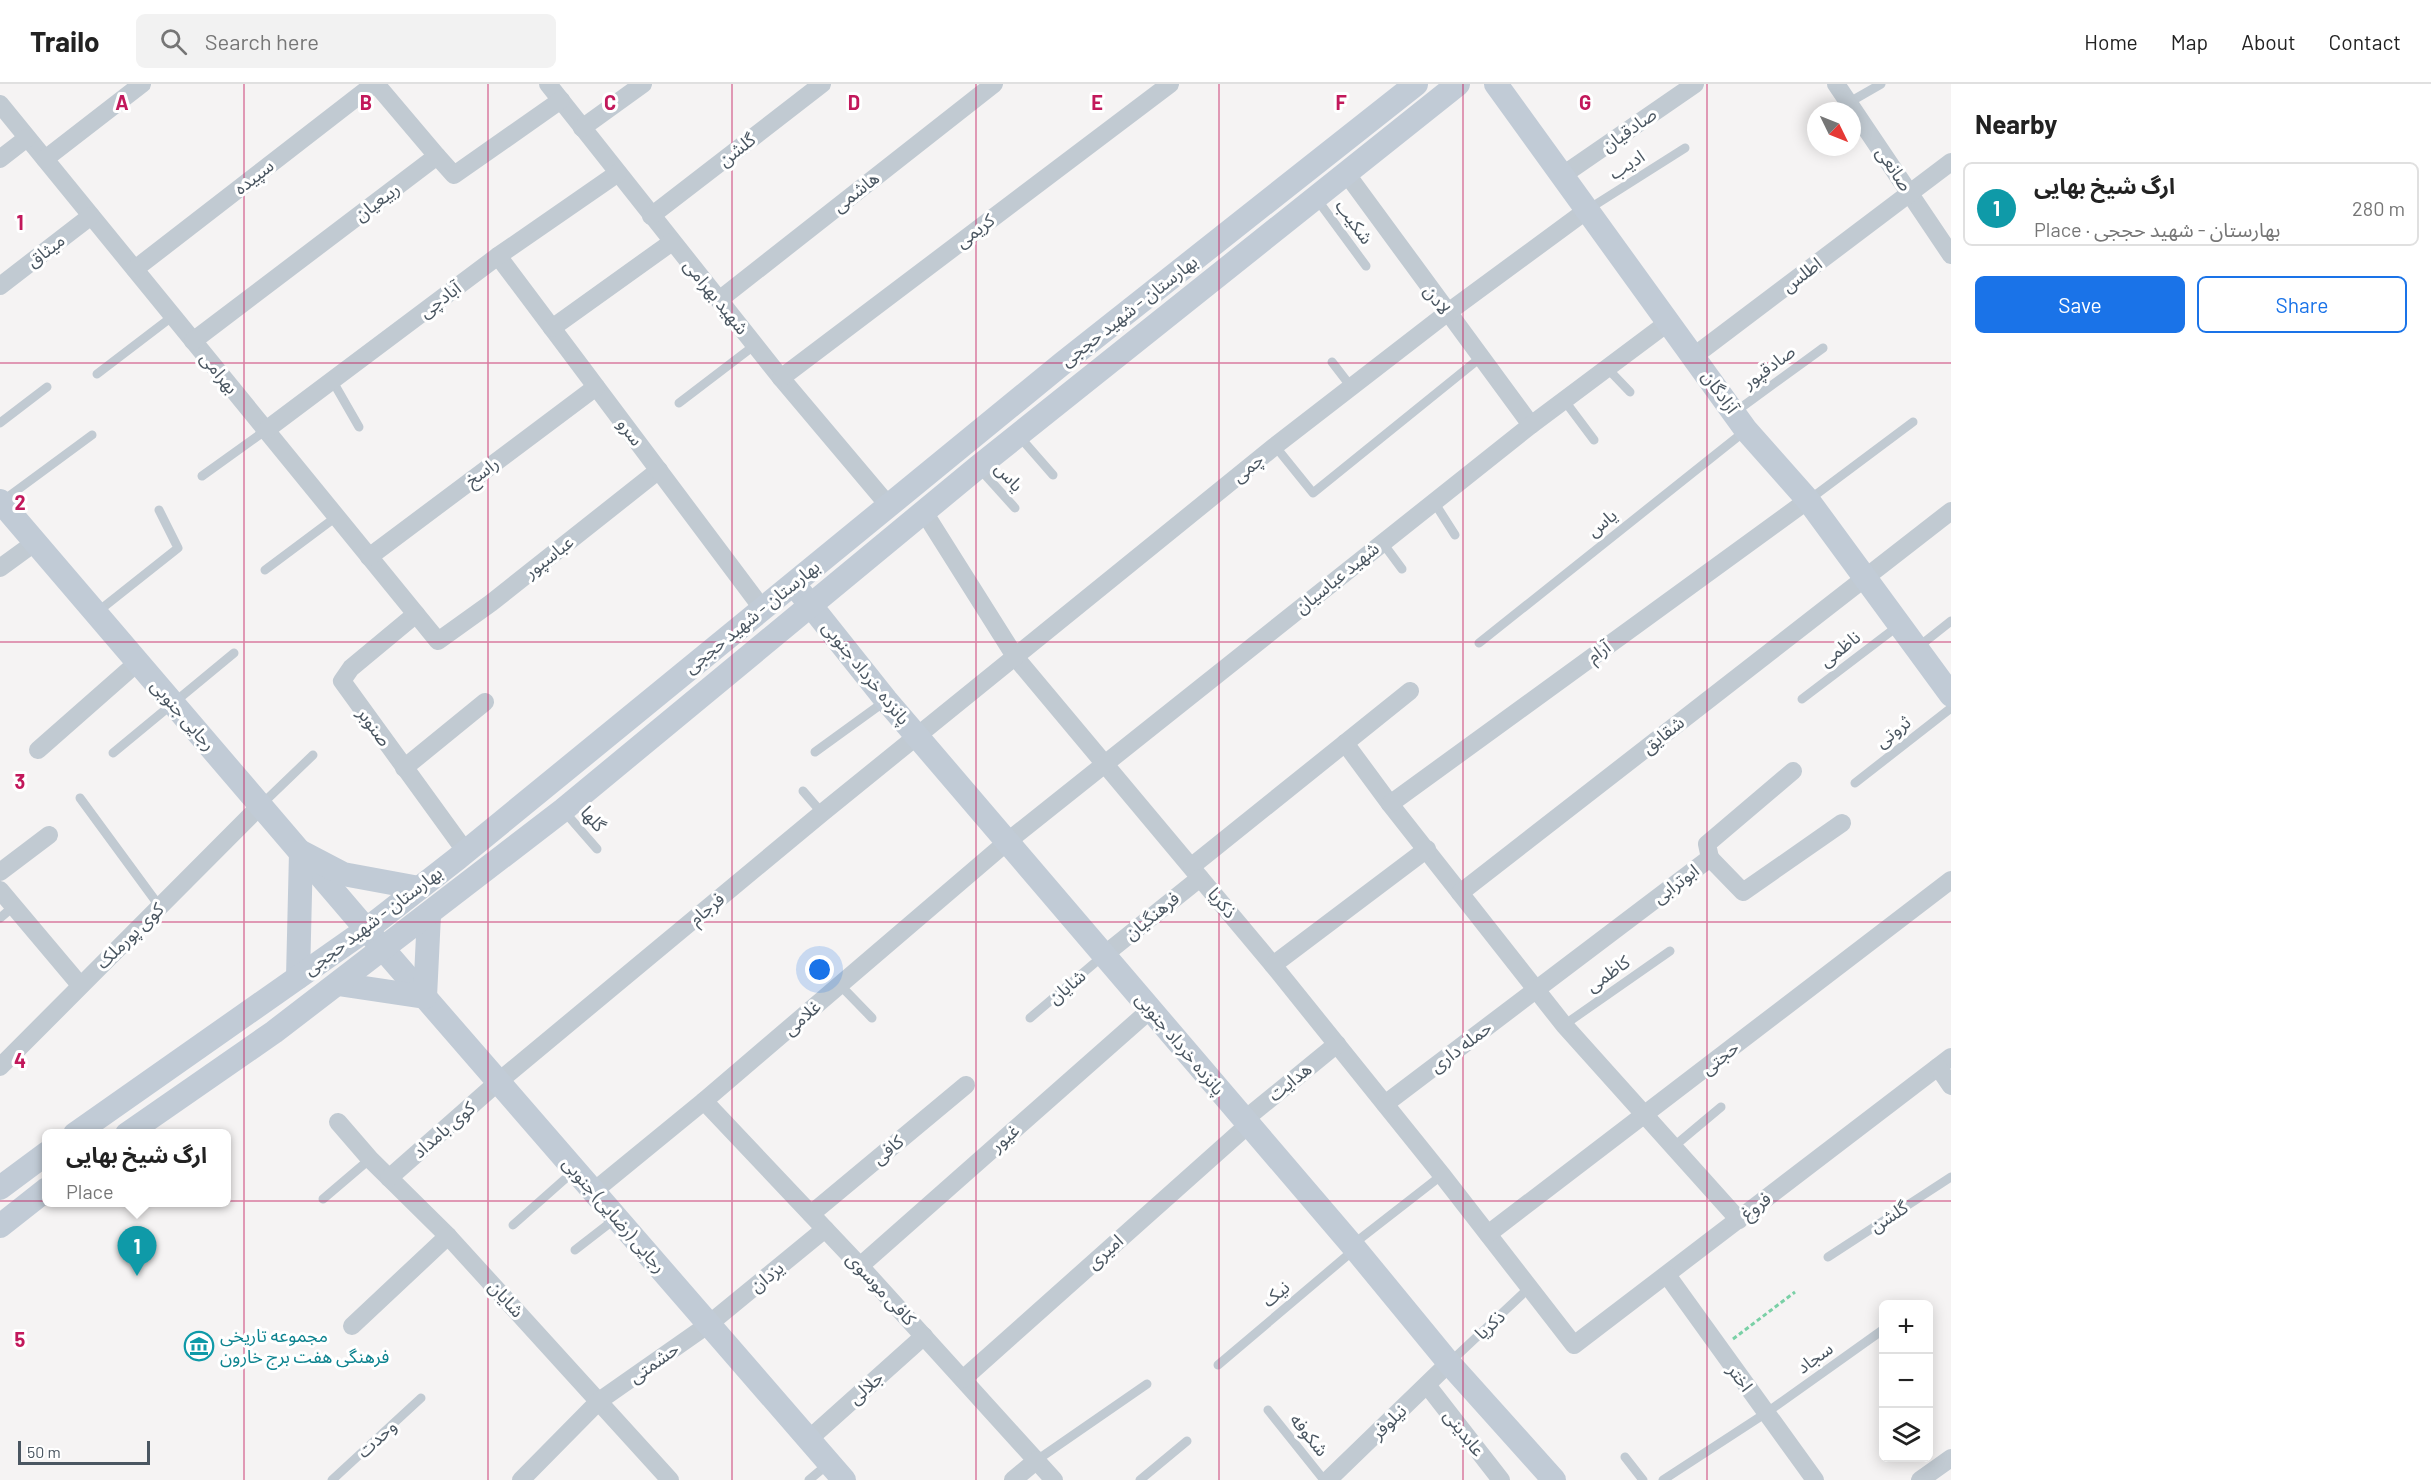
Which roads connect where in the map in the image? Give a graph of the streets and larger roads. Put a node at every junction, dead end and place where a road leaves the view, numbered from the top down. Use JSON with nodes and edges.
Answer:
{"nodes":[{"id":1,"x":142,"y":84,"type":"edge"},
{"id":2,"x":375,"y":84,"type":"edge"},
{"id":3,"x":549,"y":84,"type":"edge"},
{"id":4,"x":643,"y":84,"type":"edge"},
{"id":5,"x":822,"y":84,"type":"edge"},
{"id":6,"x":994,"y":84,"type":"edge"},
{"id":7,"x":1170,"y":84,"type":"edge"},
{"id":8,"x":1416,"y":84,"type":"edge"},
{"id":9,"x":1458,"y":84,"type":"edge"},
{"id":10,"x":1496,"y":84,"type":"edge"},
{"id":11,"x":1695,"y":84,"type":"edge"},
{"id":12,"x":1836,"y":84,"type":"edge"},
{"id":13,"x":561,"y":100,"type":"junction"},
{"id":14,"x":0,"y":104,"type":"edge"},
{"id":15,"x":582,"y":128,"type":"junction"},
{"id":16,"x":27,"y":138,"type":"junction"},
{"id":17,"x":437,"y":156,"type":"junction"},
{"id":18,"x":0,"y":159,"type":"edge"},
{"id":19,"x":45,"y":159,"type":"junction"},
{"id":20,"x":1951,"y":162,"type":"edge"},
{"id":21,"x":618,"y":173,"type":"junction"},
{"id":22,"x":1346,"y":173,"type":"junction"},
{"id":23,"x":1563,"y":175,"type":"junction"},
{"id":24,"x":1911,"y":194,"type":"junction"},
{"id":25,"x":1587,"y":210,"type":"junction"},
{"id":26,"x":91,"y":216,"type":"junction"},
{"id":27,"x":651,"y":216,"type":"junction"},
{"id":28,"x":672,"y":242,"type":"junction"},
{"id":29,"x":1951,"y":255,"type":"edge"},
{"id":30,"x":498,"y":256,"type":"junction"},
{"id":31,"x":135,"y":269,"type":"junction"},
{"id":32,"x":0,"y":286,"type":"edge"},
{"id":33,"x":719,"y":300,"type":"junction"},
{"id":34,"x":1447,"y":313,"type":"junction"},
{"id":35,"x":1670,"y":321,"type":"junction"},
{"id":36,"x":552,"y":328,"type":"junction"},
{"id":37,"x":193,"y":341,"type":"junction"},
{"id":38,"x":1694,"y":356,"type":"junction"},
{"id":39,"x":781,"y":378,"type":"junction"},
{"id":40,"x":596,"y":387,"type":"junction"},
{"id":41,"x":1531,"y":425,"type":"junction"},
{"id":42,"x":266,"y":430,"type":"junction"},
{"id":43,"x":658,"y":470,"type":"junction"},
{"id":44,"x":1808,"y":500,"type":"junction"},
{"id":45,"x":1,"y":501,"type":"edge"},
{"id":46,"x":889,"y":506,"type":"junction"},
{"id":47,"x":1951,"y":511,"type":"edge"},
{"id":48,"x":924,"y":512,"type":"junction"},
{"id":49,"x":37,"y":541,"type":"junction"},
{"id":50,"x":369,"y":557,"type":"junction"},
{"id":51,"x":0,"y":568,"type":"edge"},
{"id":52,"x":1866,"y":578,"type":"junction"},
{"id":53,"x":792,"y":583,"type":"junction"},
{"id":54,"x":810,"y":604,"type":"junction"},
{"id":55,"x":762,"y":608,"type":"junction"},
{"id":56,"x":416,"y":614,"type":"junction"},
{"id":57,"x":438,"y":641,"type":"joint"},
{"id":58,"x":1016,"y":658,"type":"junction"},
{"id":59,"x":138,"y":662,"type":"junction"},
{"id":60,"x":1410,"y":691,"type":"dead end"},
{"id":61,"x":1951,"y":695,"type":"edge"},
{"id":62,"x":485,"y":702,"type":"dead end"},
{"id":63,"x":918,"y":738,"type":"junction"},
{"id":64,"x":1345,"y":743,"type":"junction"},
{"id":65,"x":39,"y":750,"type":"dead end"},
{"id":66,"x":1105,"y":763,"type":"junction"},
{"id":67,"x":404,"y":768,"type":"junction"},
{"id":68,"x":1793,"y":771,"type":"dead end"},
{"id":69,"x":1390,"y":804,"type":"junction"},
{"id":70,"x":261,"y":805,"type":"junction"},
{"id":71,"x":1842,"y":823,"type":"dead end"},
{"id":72,"x":49,"y":835,"type":"dead end"},
{"id":73,"x":1008,"y":841,"type":"junction"},
{"id":74,"x":1427,"y":849,"type":"junction"},
{"id":75,"x":301,"y":852,"type":"junction"},
{"id":76,"x":462,"y":855,"type":"junction"},
{"id":77,"x":1710,"y":858,"type":"junction"},
{"id":78,"x":0,"y":872,"type":"edge"},
{"id":79,"x":1196,"y":872,"type":"junction"},
{"id":80,"x":474,"y":880,"type":"junction"},
{"id":81,"x":1951,"y":880,"type":"edge"},
{"id":82,"x":419,"y":888,"type":"junction"},
{"id":83,"x":0,"y":890,"type":"edge"},
{"id":84,"x":1460,"y":893,"type":"junction"},
{"id":85,"x":429,"y":915,"type":"junction"},
{"id":86,"x":367,"y":929,"type":"junction"},
{"id":87,"x":384,"y":950,"type":"junction"},
{"id":88,"x":1104,"y":956,"type":"junction"},
{"id":89,"x":1273,"y":965,"type":"junction"},
{"id":90,"x":298,"y":977,"type":"junction"},
{"id":91,"x":338,"y":984,"type":"junction"},
{"id":92,"x":80,"y":985,"type":"junction"},
{"id":93,"x":1536,"y":990,"type":"junction"},
{"id":94,"x":425,"y":997,"type":"junction"},
{"id":95,"x":255,"y":1007,"type":"junction"},
{"id":96,"x":1150,"y":1010,"type":"junction"},
{"id":97,"x":274,"y":1032,"type":"junction"},
{"id":98,"x":1337,"y":1044,"type":"junction"},
{"id":99,"x":1944,"y":1062,"type":"edge"},
{"id":100,"x":0,"y":1067,"type":"edge"},
{"id":101,"x":498,"y":1082,"type":"junction"},
{"id":102,"x":966,"y":1085,"type":"dead end"},
{"id":103,"x":1951,"y":1086,"type":"edge"},
{"id":104,"x":704,"y":1101,"type":"junction"},
{"id":105,"x":1386,"y":1104,"type":"junction"},
{"id":106,"x":1644,"y":1117,"type":"junction"},
{"id":107,"x":338,"y":1122,"type":"dead end"},
{"id":108,"x":1246,"y":1123,"type":"junction"},
{"id":109,"x":82,"y":1129,"type":"edge"},
{"id":110,"x":134,"y":1129,"type":"edge"},
{"id":111,"x":42,"y":1157,"type":"edge"},
{"id":112,"x":389,"y":1178,"type":"junction"},
{"id":113,"x":0,"y":1188,"type":"edge"},
{"id":114,"x":594,"y":1191,"type":"junction"},
{"id":115,"x":42,"y":1193,"type":"edge"},
{"id":116,"x":811,"y":1214,"type":"junction"},
{"id":117,"x":1739,"y":1220,"type":"junction"},
{"id":118,"x":0,"y":1226,"type":"edge"},
{"id":119,"x":825,"y":1229,"type":"junction"},
{"id":120,"x":1488,"y":1234,"type":"junction"},
{"id":121,"x":448,"y":1236,"type":"junction"},
{"id":122,"x":860,"y":1266,"type":"junction"},
{"id":123,"x":1667,"y":1275,"type":"junction"},
{"id":124,"x":709,"y":1324,"type":"junction"},
{"id":125,"x":352,"y":1326,"type":"dead end"},
{"id":126,"x":924,"y":1336,"type":"junction"},
{"id":127,"x":1574,"y":1345,"type":"joint"},
{"id":128,"x":1449,"y":1363,"type":"junction"},
{"id":129,"x":963,"y":1379,"type":"junction"},
{"id":130,"x":1427,"y":1385,"type":"junction"},
{"id":131,"x":599,"y":1401,"type":"junction"},
{"id":132,"x":809,"y":1439,"type":"junction"},
{"id":133,"x":1951,"y":1458,"type":"edge"},
{"id":134,"x":1037,"y":1460,"type":"junction"},
{"id":135,"x":837,"y":1472,"type":"edge"},
{"id":136,"x":1549,"y":1479,"type":"edge"},
{"id":137,"x":521,"y":1480,"type":"edge"},
{"id":138,"x":670,"y":1480,"type":"edge"},
{"id":139,"x":1013,"y":1480,"type":"edge"},
{"id":140,"x":1054,"y":1480,"type":"edge"},
{"id":141,"x":1326,"y":1480,"type":"edge"},
{"id":142,"x":1501,"y":1480,"type":"edge"},
{"id":143,"x":1815,"y":1480,"type":"edge"},
{"id":144,"x":1920,"y":1480,"type":"edge"}],
"edges":[{"from":1,"to":19,"type":"street"},
{"from":2,"to":17,"type":"street"},
{"from":2,"to":31,"type":"street","name":"سپیده"},
{"from":3,"to":13,"type":"street","name":"شهید بهرامی"},
{"from":4,"to":15,"type":"street"},
{"from":5,"to":27,"type":"street","name":"گلشن"},
{"from":6,"to":33,"type":"street","name":"هاشمی"},
{"from":7,"to":39,"type":"street","name":"کریمی"},
{"from":8,"to":46,"type":"main road","name":"بهارستان - شهید حججی"},
{"from":9,"to":22,"type":"main road","name":"بهارستان - شهید حججی"},
{"from":10,"to":23,"type":"main road","name":"آزادگان"},
{"from":11,"to":23,"type":"street","name":"صادقیان"},
{"from":12,"to":24,"type":"street","name":"صانعی"},
{"from":13,"to":15,"type":"street","name":"شهید بهرامی"},
{"from":13,"to":17,"type":"street"},
{"from":14,"to":16,"type":"street","name":"بهرامی"},
{"from":15,"to":21,"type":"street","name":"شهید بهرامی"},
{"from":16,"to":18,"type":"street"},
{"from":16,"to":19,"type":"street","name":"بهرامی"},
{"from":17,"to":37,"type":"street","name":"ربیعیان"},
{"from":19,"to":26,"type":"street","name":"بهرامی"},
{"from":20,"to":24,"type":"street"},
{"from":21,"to":27,"type":"street","name":"شهید بهرامی"},
{"from":21,"to":30,"type":"street","name":"آبادچی"},
{"from":22,"to":34,"type":"street","name":"لادن"},
{"from":22,"to":48,"type":"main road","name":"بهارستان - شهید حججی"},
{"from":23,"to":25,"type":"main road","name":"آزادگان"},
{"from":24,"to":29,"type":"street","name":"صانعی"},
{"from":24,"to":38,"type":"street","name":"اطلس"},
{"from":25,"to":34,"type":"street","name":"چمی"},
{"from":25,"to":35,"type":"main road","name":"آزادگان"},
{"from":26,"to":31,"type":"street","name":"بهرامی"},
{"from":26,"to":32,"type":"street","name":"میثاق"},
{"from":27,"to":28,"type":"street","name":"شهید بهرامی"},
{"from":28,"to":33,"type":"street","name":"شهید بهرامی"},
{"from":28,"to":36,"type":"street"},
{"from":30,"to":36,"type":"street","name":"سرو"},
{"from":30,"to":42,"type":"street","name":"آبادچی"},
{"from":31,"to":37,"type":"street","name":"بهرامی"},
{"from":33,"to":39,"type":"street","name":"شهید بهرامی"},
{"from":34,"to":41,"type":"street","name":"لادن"},
{"from":34,"to":58,"type":"street","name":"چمی"},
{"from":35,"to":38,"type":"main road","name":"آزادگان"},
{"from":35,"to":41,"type":"street","name":"شهید عباسیان"},
{"from":36,"to":40,"type":"street","name":"سرو"},
{"from":37,"to":42,"type":"street","name":"بهرامی"},
{"from":38,"to":44,"type":"main road","name":"آزادگان"},
{"from":39,"to":46,"type":"street","name":"شهید بهرامی"},
{"from":40,"to":43,"type":"street","name":"سرو"},
{"from":40,"to":50,"type":"street","name":"راسخ"},
{"from":41,"to":66,"type":"street","name":"شهید عباسیان"},
{"from":42,"to":50,"type":"street","name":"بهرامی"},
{"from":43,"to":55,"type":"street","name":"سرو"},
{"from":43,"to":57,"type":"street","name":"عباسپور"},
{"from":44,"to":52,"type":"main road","name":"آزادگان"},
{"from":44,"to":69,"type":"street","name":"آرام"},
{"from":45,"to":49,"type":"main road","name":"رجایی جنوبی"},
{"from":46,"to":53,"type":"main road","name":"بهارستان - شهید حججی"},
{"from":47,"to":52,"type":"street","name":"شقایق"},
{"from":48,"to":54,"type":"main road","name":"بهارستان - شهید حججی"},
{"from":48,"to":58,"type":"street","name":"ذکریا"},
{"from":49,"to":51,"type":"street"},
{"from":49,"to":59,"type":"main road","name":"رجایی جنوبی"},
{"from":50,"to":56,"type":"street","name":"بهرامی"},
{"from":52,"to":61,"type":"main road","name":"آزادگان"},
{"from":52,"to":84,"type":"street","name":"شقایق"},
{"from":53,"to":54,"type":"main road","name":"پانزده خرداد جنوبی"},
{"from":53,"to":55,"type":"main road","name":"بهارستان - شهید حججی"},
{"from":54,"to":63,"type":"main road","name":"پانزده خرداد جنوبی"},
{"from":54,"to":80,"type":"main road","name":"بهارستان - شهید حججی"},
{"from":55,"to":76,"type":"main road","name":"بهارستان - شهید حججی"},
{"from":56,"to":57,"type":"street","name":"بهرامی"},
{"from":56,"to":67,"type":"street","name":"صنوبر"},
{"from":58,"to":63,"type":"street","name":"چمی"},
{"from":58,"to":66,"type":"street","name":"ذکریا"},
{"from":59,"to":65,"type":"street"},
{"from":59,"to":70,"type":"main road","name":"رجایی جنوبی"},
{"from":60,"to":64,"type":"street","name":"فرهنگیان"},
{"from":62,"to":67,"type":"street"},
{"from":63,"to":73,"type":"main road","name":"پانزده خرداد جنوبی"},
{"from":63,"to":101,"type":"street","name":"فرجام"},
{"from":64,"to":69,"type":"street"},
{"from":64,"to":79,"type":"street","name":"فرهنگیان"},
{"from":66,"to":73,"type":"street","name":"شهید عباسیان"},
{"from":66,"to":79,"type":"street","name":"ذکریا"},
{"from":67,"to":76,"type":"street","name":"صنوبر"},
{"from":68,"to":77,"type":"street"},
{"from":69,"to":74,"type":"street"},
{"from":70,"to":75,"type":"main road","name":"رجایی جنوبی"},
{"from":70,"to":92,"type":"street","name":"کوی پورملک"},
{"from":71,"to":77,"type":"street","name":"ابوترابی"},
{"from":72,"to":78,"type":"street"},
{"from":73,"to":88,"type":"main road","name":"پانزده خرداد جنوبی"},
{"from":73,"to":104,"type":"street","name":"غلامی"},
{"from":74,"to":84,"type":"street"},
{"from":74,"to":89,"type":"street"},
{"from":75,"to":82,"type":"main road"},
{"from":75,"to":86,"type":"main road","name":"رجایی جنوبی"},
{"from":75,"to":90,"type":"main road"},
{"from":76,"to":80,"type":"main road"},
{"from":76,"to":82,"type":"main road","name":"بهارستان - شهید حججی"},
{"from":77,"to":93,"type":"street","name":"ابوترابی"},
{"from":79,"to":88,"type":"street","name":"فرهنگیان"},
{"from":79,"to":89,"type":"street","name":"ذکریا"},
{"from":80,"to":85,"type":"main road","name":"بهارستان - شهید حججی"},
{"from":81,"to":106,"type":"street","name":"حجتی"},
{"from":82,"to":86,"type":"main road","name":"بهارستان - شهید حججی"},
{"from":83,"to":92,"type":"street"},
{"from":84,"to":93,"type":"street"},
{"from":85,"to":87,"type":"main road","name":"بهارستان - شهید حججی"},
{"from":85,"to":94,"type":"main road"},
{"from":86,"to":87,"type":"main road","name":"رجایی جنوبی"},
{"from":86,"to":90,"type":"main road","name":"بهارستان - شهید حججی"},
{"from":87,"to":91,"type":"main road","name":"بهارستان - شهید حججی"},
{"from":87,"to":94,"type":"main road","name":"رجایی (رضایی) جنوبی"},
{"from":88,"to":96,"type":"main road","name":"پانزده خرداد جنوبی"},
{"from":89,"to":98,"type":"street","name":"ذکریا"},
{"from":90,"to":95,"type":"main road","name":"بهارستان - شهید حججی"},
{"from":91,"to":94,"type":"main road"},
{"from":91,"to":97,"type":"main road","name":"بهارستان - شهید حججی"},
{"from":92,"to":100,"type":"street","name":"کوی پورملک"},
{"from":93,"to":105,"type":"street","name":"حمله داری"},
{"from":93,"to":106,"type":"street"},
{"from":94,"to":101,"type":"main road","name":"رجایی (رضایی) جنوبی"},
{"from":95,"to":97,"type":"main road"},
{"from":95,"to":109,"type":"main road","name":"بهارستان - شهید حججی"},
{"from":96,"to":108,"type":"main road","name":"پانزده خرداد جنوبی"},
{"from":96,"to":122,"type":"street","name":"غیور"},
{"from":97,"to":110,"type":"main road","name":"بهارستان - شهید حججی"},
{"from":98,"to":105,"type":"street","name":"ذکریا"},
{"from":98,"to":108,"type":"street","name":"هدایت"},
{"from":99,"to":103,"type":"street"},
{"from":99,"to":117,"type":"street","name":"فروغ"},
{"from":101,"to":112,"type":"street","name":"کوی بامداد"},
{"from":101,"to":114,"type":"main road","name":"رجایی (رضایی) جنوبی"},
{"from":102,"to":116,"type":"street","name":"کافی"},
{"from":104,"to":114,"type":"street","name":"غلامی"},
{"from":104,"to":116,"type":"street","name":"کافی موسوی"},
{"from":105,"to":120,"type":"street","name":"ذکریا"},
{"from":106,"to":117,"type":"street"},
{"from":106,"to":120,"type":"street","name":"حجتی"},
{"from":107,"to":112,"type":"street","name":"شایان"},
{"from":108,"to":128,"type":"main road","name":"پانزده خرداد جنوبی"},
{"from":108,"to":129,"type":"street","name":"امیری"},
{"from":111,"to":113,"type":"main road"},
{"from":112,"to":121,"type":"street","name":"شایان"},
{"from":114,"to":124,"type":"main road","name":"رجایی (رضایی) جنوبی"},
{"from":115,"to":118,"type":"main road"},
{"from":116,"to":119,"type":"street","name":"کافی موسوی"},
{"from":117,"to":123,"type":"street","name":"فروغ"},
{"from":119,"to":122,"type":"street","name":"کافی موسوی"},
{"from":119,"to":124,"type":"street","name":"یزدان"},
{"from":120,"to":127,"type":"street","name":"ذکریا"},
{"from":121,"to":125,"type":"street"},
{"from":121,"to":131,"type":"street","name":"شایان"},
{"from":122,"to":126,"type":"street","name":"کافی موسوی"},
{"from":123,"to":127,"type":"street","name":"فروغ"},
{"from":123,"to":143,"type":"street","name":"اختر"},
{"from":124,"to":131,"type":"street","name":"حشمتی"},
{"from":124,"to":132,"type":"main road","name":"رجایی (رضایی) جنوبی"},
{"from":126,"to":129,"type":"street","name":"کافی موسوی"},
{"from":126,"to":132,"type":"street","name":"جلالی"},
{"from":128,"to":130,"type":"street","name":"نیلوفر"},
{"from":128,"to":136,"type":"main road","name":"پانزده خرداد جنوبی"},
{"from":129,"to":134,"type":"street","name":"کافی موسوی"},
{"from":130,"to":141,"type":"street","name":"نیلوفر"},
{"from":130,"to":142,"type":"street","name":"عابدینی"},
{"from":131,"to":137,"type":"street","name":"حشمتی"},
{"from":131,"to":138,"type":"street","name":"شایان"},
{"from":132,"to":135,"type":"main road","name":"رجایی (رضایی) جنوبی"},
{"from":133,"to":144,"type":"street"},
{"from":134,"to":139,"type":"street"},
{"from":134,"to":140,"type":"street","name":"کافی موسوی"}]}
